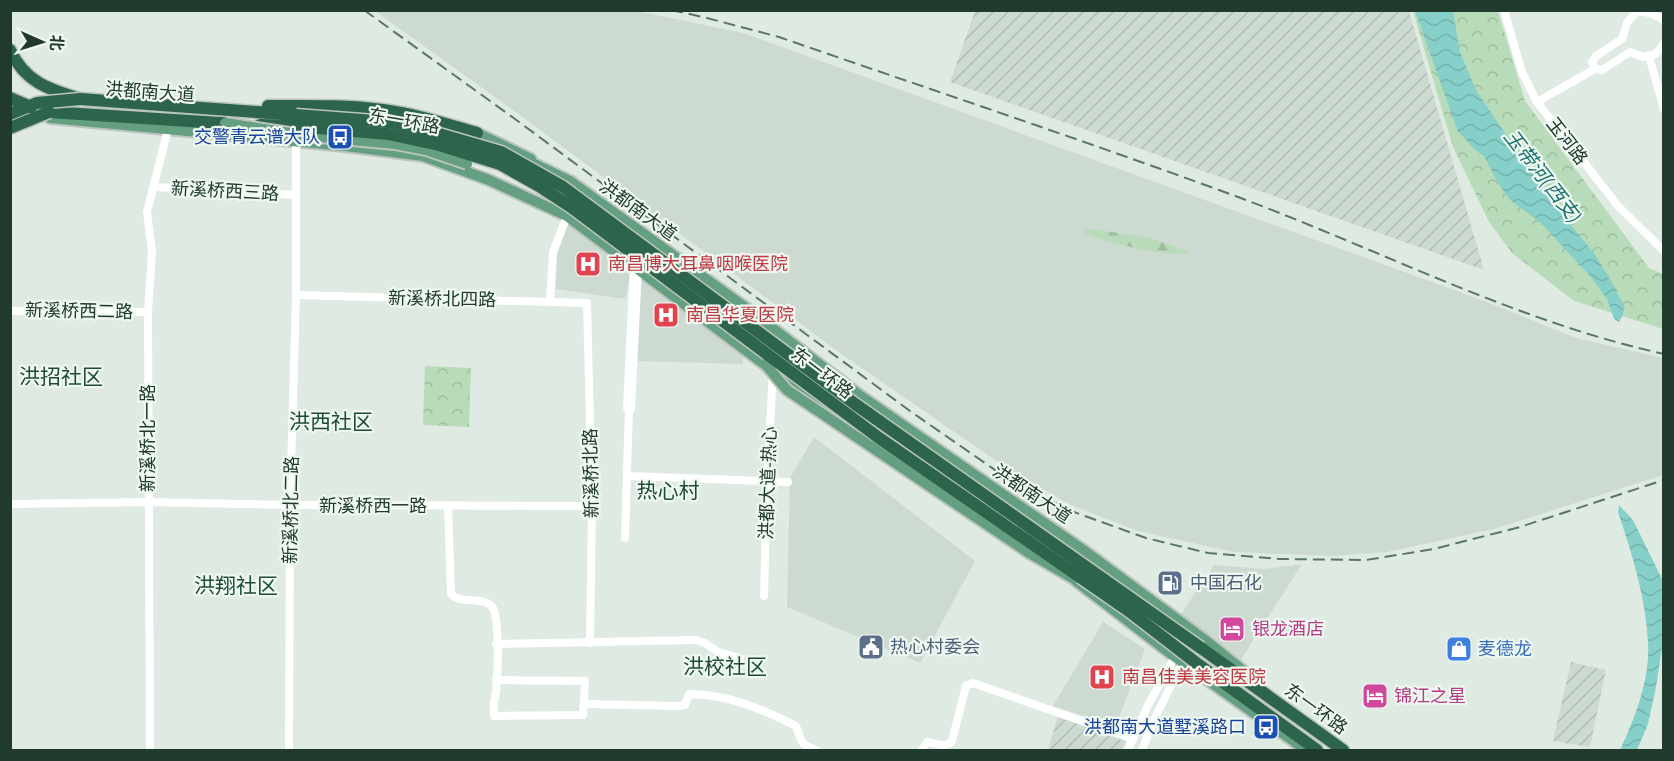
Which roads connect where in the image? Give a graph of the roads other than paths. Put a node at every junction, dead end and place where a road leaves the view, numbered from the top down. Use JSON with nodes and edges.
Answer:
{"nodes":[{"id":1,"x":1504,"y":10,"type":"edge"},
{"id":2,"x":1637,"y":11,"type":"edge"},
{"id":3,"x":1663,"y":19,"type":"edge"},
{"id":4,"x":1664,"y":43,"type":"edge"},
{"id":5,"x":10,"y":50,"type":"edge"},
{"id":6,"x":1649,"y":56,"type":"junction"},
{"id":7,"x":1595,"y":69,"type":"junction"},
{"id":8,"x":1659,"y":80,"type":"edge"},
{"id":9,"x":10,"y":98,"type":"edge"},
{"id":10,"x":80,"y":99,"type":"junction"},
{"id":11,"x":1537,"y":102,"type":"junction"},
{"id":12,"x":202,"y":107,"type":"junction"},
{"id":13,"x":1664,"y":109,"type":"edge"},
{"id":14,"x":49,"y":112,"type":"junction"},
{"id":15,"x":10,"y":114,"type":"edge"},
{"id":16,"x":225,"y":123,"type":"junction"},
{"id":17,"x":296,"y":126,"type":"junction"},
{"id":18,"x":10,"y":128,"type":"edge"},
{"id":19,"x":168,"y":129,"type":"junction"},
{"id":20,"x":477,"y":133,"type":"joint"},
{"id":21,"x":296,"y":141,"type":"junction"},
{"id":22,"x":570,"y":182,"type":"junction"},
{"id":23,"x":154,"y":187,"type":"junction"},
{"id":24,"x":296,"y":195,"type":"junction"},
{"id":25,"x":564,"y":214,"type":"junction"},
{"id":26,"x":1663,"y":251,"type":"edge"},
{"id":27,"x":636,"y":268,"type":"junction"},
{"id":28,"x":296,"y":295,"type":"junction"},
{"id":29,"x":550,"y":301,"type":"junction"},
{"id":30,"x":588,"y":303,"type":"joint"},
{"id":31,"x":10,"y":310,"type":"edge"},
{"id":32,"x":148,"y":312,"type":"junction"},
{"id":33,"x":769,"y":367,"type":"junction"},
{"id":34,"x":627,"y":476,"type":"junction"},
{"id":35,"x":767,"y":481,"type":"junction"},
{"id":36,"x":788,"y":482,"type":"dead end"},
{"id":37,"x":148,"y":502,"type":"junction"},
{"id":38,"x":10,"y":504,"type":"edge"},
{"id":39,"x":290,"y":505,"type":"junction"},
{"id":40,"x":448,"y":506,"type":"junction"},
{"id":41,"x":592,"y":507,"type":"junction"},
{"id":42,"x":625,"y":538,"type":"dead end"},
{"id":43,"x":764,"y":596,"type":"dead end"},
{"id":44,"x":1129,"y":611,"type":"junction"},
{"id":45,"x":1191,"y":629,"type":"junction"},
{"id":46,"x":1205,"y":640,"type":"junction"},
{"id":47,"x":590,"y":643,"type":"junction"},
{"id":48,"x":496,"y":644,"type":"junction"},
{"id":49,"x":740,"y":658,"type":"dead end"},
{"id":50,"x":1179,"y":660,"type":"junction"},
{"id":51,"x":496,"y":680,"type":"junction"},
{"id":52,"x":584,"y":704,"type":"junction"},
{"id":53,"x":1133,"y":739,"type":"junction"},
{"id":54,"x":150,"y":750,"type":"edge"},
{"id":55,"x":289,"y":750,"type":"edge"},
{"id":56,"x":816,"y":750,"type":"edge"},
{"id":57,"x":922,"y":750,"type":"edge"},
{"id":58,"x":1128,"y":750,"type":"edge"},
{"id":59,"x":1142,"y":750,"type":"edge"},
{"id":60,"x":1306,"y":750,"type":"edge"},
{"id":61,"x":1317,"y":750,"type":"edge"},
{"id":62,"x":1343,"y":750,"type":"edge"},
{"id":63,"x":1351,"y":750,"type":"edge"}],
"edges":[{"from":1,"to":11,"type":"street","name":"玉河路"},
{"from":2,"to":3,"type":"street"},
{"from":2,"to":7,"type":"street"},
{"from":4,"to":6,"type":"street"},
{"from":5,"to":10,"type":"highway"},
{"from":6,"to":7,"type":"street"},
{"from":6,"to":8,"type":"street"},
{"from":7,"to":11,"type":"street"},
{"from":8,"to":13,"type":"street"},
{"from":9,"to":14,"type":"highway","bridge":true},
{"from":9,"to":22,"type":"main road","name":"洪都南大道"},
{"from":10,"to":12,"type":"highway","name":"东一环路"},
{"from":10,"to":15,"type":"highway","bridge":true},
{"from":11,"to":26,"type":"street","name":"玉河路"},
{"from":12,"to":20,"type":"highway"},
{"from":12,"to":62,"type":"highway","name":"东一环路","bridge":true},
{"from":14,"to":16,"type":"highway","name":"东一环路"},
{"from":14,"to":18,"type":"highway","bridge":true},
{"from":15,"to":19,"type":"main road","name":"洪都南大道"},
{"from":16,"to":17,"type":"highway","name":"东一环路","bridge":true},
{"from":16,"to":25,"type":"main road","bridge":true},
{"from":17,"to":21,"type":"street","name":"新溪桥北二路"},
{"from":17,"to":44,"type":"highway","name":"东一环路","bridge":true},
{"from":19,"to":21,"type":"main road","name":"洪都南大道"},
{"from":19,"to":23,"type":"street","name":"新溪桥北一路"},
{"from":20,"to":22,"type":"main road"},
{"from":21,"to":24,"type":"street","name":"新溪桥北二路"},
{"from":21,"to":25,"type":"main road","name":"洪都南大道"},
{"from":22,"to":45,"type":"main road","name":"洪都南大道"},
{"from":23,"to":24,"type":"street","name":"新溪桥西三路"},
{"from":23,"to":32,"type":"street","name":"新溪桥北一路"},
{"from":24,"to":28,"type":"street","name":"新溪桥北二路"},
{"from":25,"to":27,"type":"main road","name":"洪都南大道"},
{"from":25,"to":29,"type":"street"},
{"from":27,"to":33,"type":"main road","name":"洪都南大道"},
{"from":27,"to":34,"type":"street"},
{"from":28,"to":29,"type":"street","name":"新溪桥北四路"},
{"from":28,"to":39,"type":"street","name":"新溪桥北二路"},
{"from":29,"to":30,"type":"street","name":"新溪桥北四路"},
{"from":30,"to":41,"type":"street","name":"新溪桥北路"},
{"from":31,"to":32,"type":"street","name":"新溪桥西二路"},
{"from":32,"to":37,"type":"street","name":"新溪桥北一路"},
{"from":33,"to":35,"type":"street","name":"洪都大道-热心"},
{"from":33,"to":44,"type":"main road","bridge":true},
{"from":33,"to":50,"type":"main road","name":"洪都南大道"},
{"from":34,"to":35,"type":"street"},
{"from":34,"to":42,"type":"street"},
{"from":35,"to":36,"type":"street"},
{"from":35,"to":43,"type":"street","name":"洪都大道-热心"},
{"from":37,"to":38,"type":"street","name":"新溪桥西一路"},
{"from":37,"to":39,"type":"street","name":"新溪桥西一路"},
{"from":37,"to":54,"type":"street","name":"新溪桥北一路"},
{"from":39,"to":40,"type":"street","name":"新溪桥西一路"},
{"from":39,"to":55,"type":"street","name":"新溪桥北二路"},
{"from":40,"to":41,"type":"street","name":"新溪桥西一路"},
{"from":40,"to":48,"type":"street"},
{"from":41,"to":47,"type":"street","name":"新溪桥北路"},
{"from":44,"to":61,"type":"highway","name":"东一环路","bridge":true},
{"from":45,"to":46,"type":"main road","name":"洪都南大道"},
{"from":45,"to":50,"type":"street"},
{"from":46,"to":50,"type":"street"},
{"from":46,"to":63,"type":"main road","name":"洪都南大道"},
{"from":47,"to":48,"type":"street"},
{"from":47,"to":49,"type":"street"},
{"from":48,"to":51,"type":"street"},
{"from":50,"to":53,"type":"street"},
{"from":50,"to":59,"type":"street"},
{"from":50,"to":60,"type":"main road","name":"洪都南大道"},
{"from":51,"to":52,"type":"street"},
{"from":51,"to":52,"type":"street"},
{"from":52,"to":56,"type":"street"},
{"from":53,"to":57,"type":"street"},
{"from":53,"to":58,"type":"street"}]}
